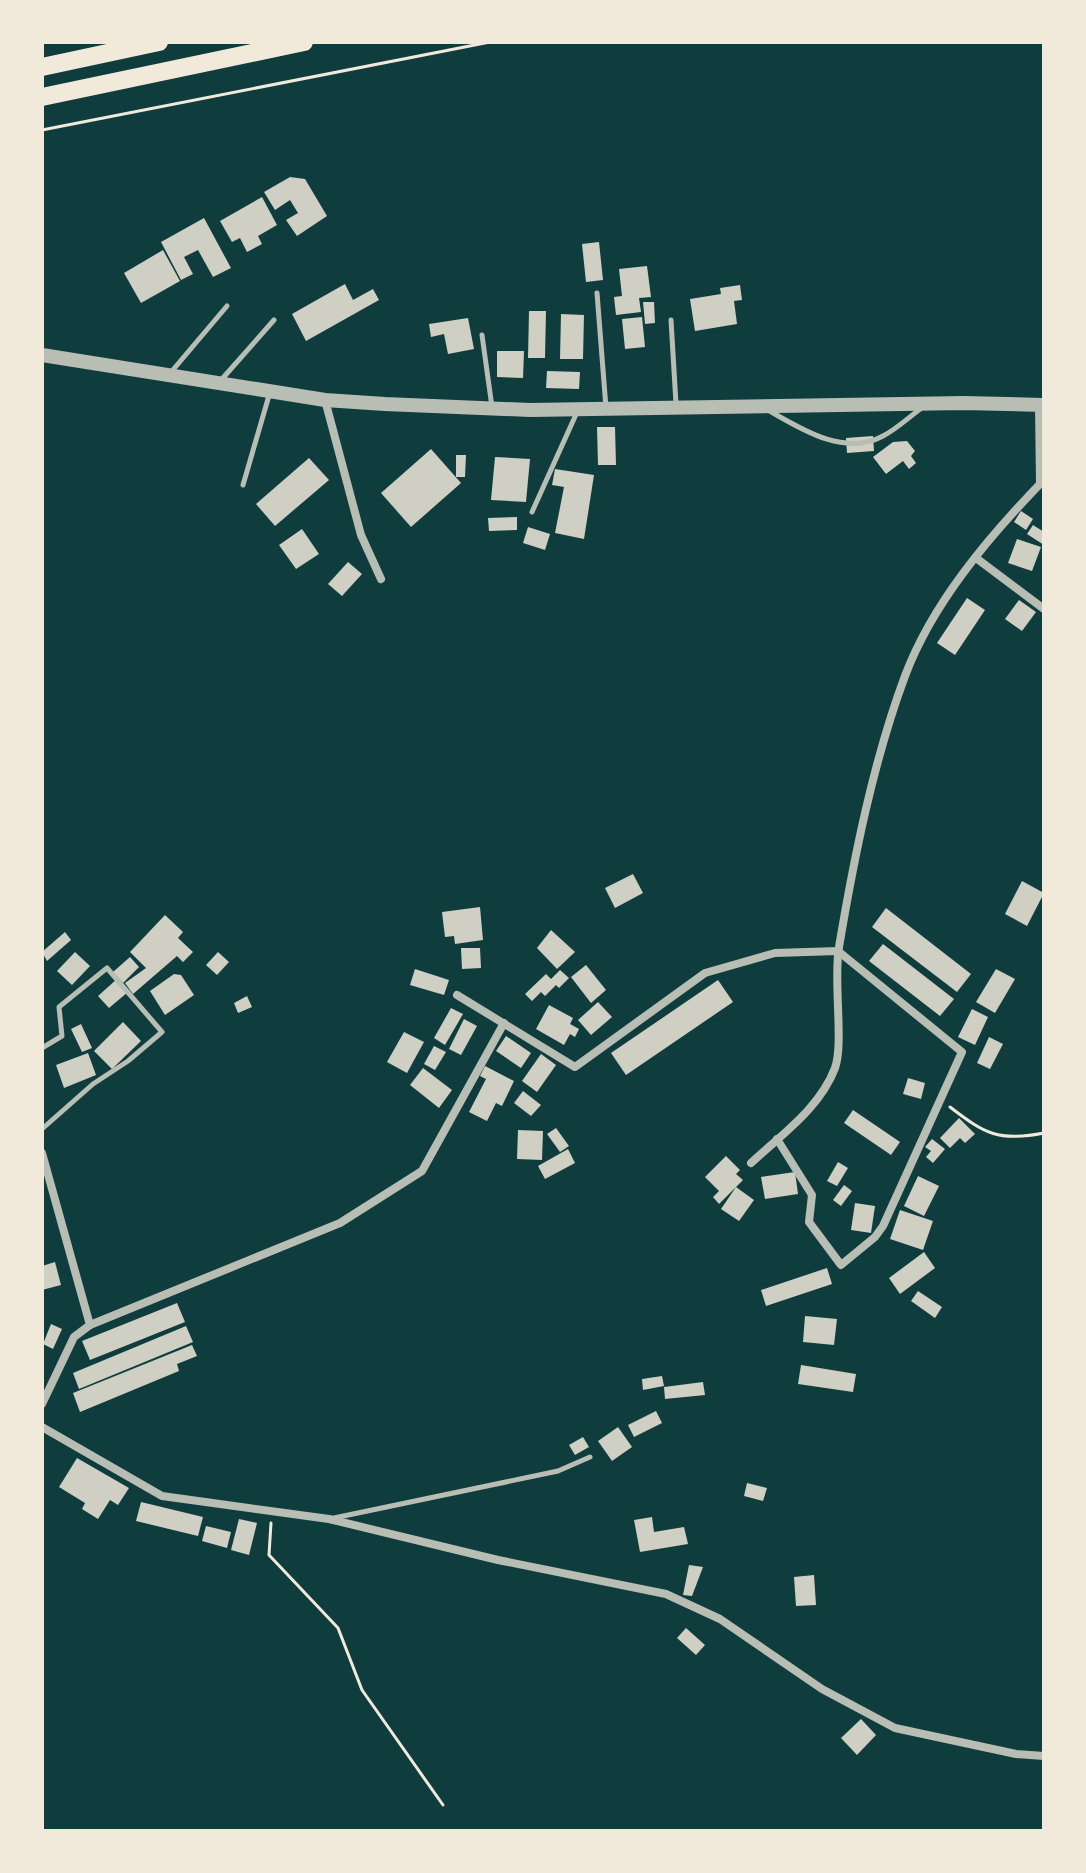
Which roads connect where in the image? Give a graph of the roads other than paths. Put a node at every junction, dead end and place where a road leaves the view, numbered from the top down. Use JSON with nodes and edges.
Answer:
{"nodes":[{"id":1,"x":159,"y":42,"type":"edge"},
{"id":2,"x":304,"y":42,"type":"edge"},
{"id":3,"x":42,"y":67,"type":"edge"},
{"id":4,"x":42,"y":97,"type":"edge"},
{"id":5,"x":597,"y":293,"type":"dead end"},
{"id":6,"x":227,"y":306,"type":"dead end"},
{"id":7,"x":274,"y":320,"type":"dead end"},
{"id":8,"x":671,"y":320,"type":"dead end"},
{"id":9,"x":482,"y":335,"type":"dead end"},
{"id":10,"x":42,"y":355,"type":"edge"},
{"id":11,"x":169,"y":375,"type":"junction"},
{"id":12,"x":218,"y":383,"type":"junction"},
{"id":13,"x":270,"y":391,"type":"junction"},
{"id":14,"x":325,"y":400,"type":"junction"},
{"id":15,"x":927,"y":404,"type":"junction"},
{"id":16,"x":1041,"y":405,"type":"edge"},
{"id":17,"x":492,"y":408,"type":"junction"},
{"id":18,"x":766,"y":408,"type":"junction"},
{"id":19,"x":579,"y":409,"type":"junction"},
{"id":20,"x":606,"y":409,"type":"junction"},
{"id":21,"x":676,"y":409,"type":"junction"},
{"id":22,"x":243,"y":485,"type":"dead end"},
{"id":23,"x":532,"y":512,"type":"dead end"},
{"id":24,"x":976,"y":558,"type":"junction"},
{"id":25,"x":381,"y":579,"type":"dead end"},
{"id":26,"x":1044,"y":609,"type":"edge"},
{"id":27,"x":838,"y":951,"type":"junction"},
{"id":28,"x":457,"y":995,"type":"dead end"},
{"id":29,"x":504,"y":1023,"type":"junction"},
{"id":30,"x":42,"y":1048,"type":"edge"},
{"id":31,"x":42,"y":1129,"type":"edge"},
{"id":32,"x":777,"y":1139,"type":"junction"},
{"id":33,"x":42,"y":1153,"type":"edge"},
{"id":34,"x":751,"y":1163,"type":"dead end"},
{"id":35,"x":90,"y":1325,"type":"junction"},
{"id":36,"x":42,"y":1404,"type":"edge"},
{"id":37,"x":42,"y":1427,"type":"edge"},
{"id":38,"x":590,"y":1457,"type":"dead end"},
{"id":39,"x":329,"y":1519,"type":"junction"},
{"id":40,"x":1044,"y":1756,"type":"edge"}],
"edges":[{"from":1,"to":3,"type":"highway"},
{"from":2,"to":4,"type":"highway"},
{"from":5,"to":20,"type":"lane"},
{"from":6,"to":11,"type":"lane"},
{"from":7,"to":12,"type":"lane"},
{"from":8,"to":21,"type":"lane"},
{"from":9,"to":17,"type":"lane"},
{"from":10,"to":11,"type":"street"},
{"from":11,"to":12,"type":"street"},
{"from":12,"to":13,"type":"street"},
{"from":13,"to":14,"type":"street"},
{"from":13,"to":22,"type":"lane"},
{"from":14,"to":17,"type":"street"},
{"from":14,"to":25,"type":"street"},
{"from":15,"to":16,"type":"street"},
{"from":15,"to":18,"type":"street"},
{"from":15,"to":18,"type":"lane"},
{"from":16,"to":24,"type":"street"},
{"from":17,"to":19,"type":"street"},
{"from":18,"to":21,"type":"street"},
{"from":19,"to":20,"type":"street"},
{"from":19,"to":23,"type":"lane"},
{"from":20,"to":21,"type":"street"},
{"from":24,"to":26,"type":"street"},
{"from":24,"to":27,"type":"street"},
{"from":27,"to":29,"type":"street"},
{"from":27,"to":32,"type":"street"},
{"from":27,"to":32,"type":"street"},
{"from":28,"to":29,"type":"street"},
{"from":29,"to":35,"type":"street"},
{"from":30,"to":31,"type":"lane"},
{"from":32,"to":34,"type":"street"},
{"from":33,"to":35,"type":"street"},
{"from":35,"to":36,"type":"street"},
{"from":37,"to":39,"type":"street"},
{"from":38,"to":39,"type":"lane"},
{"from":39,"to":40,"type":"street"}]}
